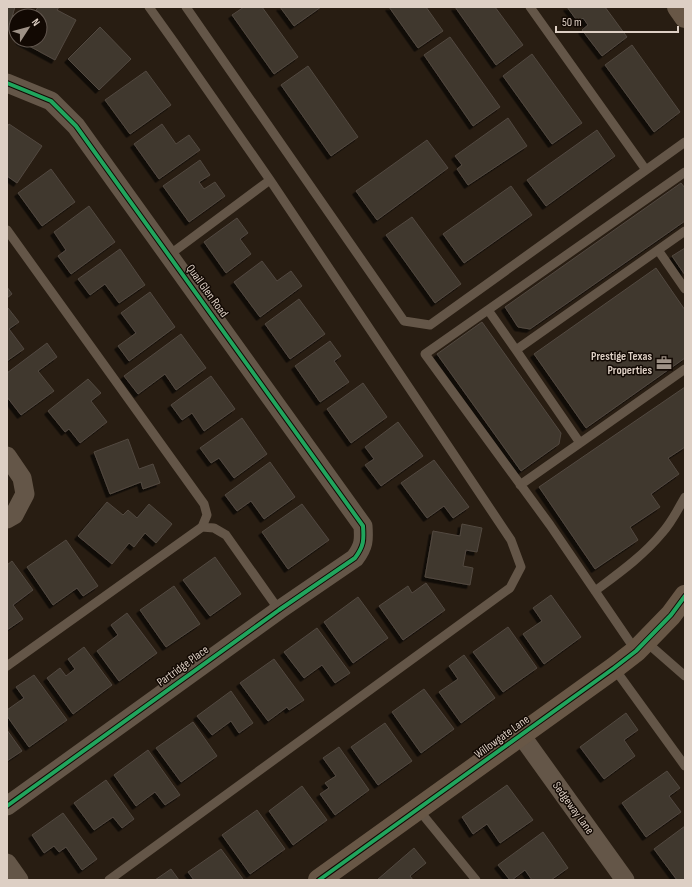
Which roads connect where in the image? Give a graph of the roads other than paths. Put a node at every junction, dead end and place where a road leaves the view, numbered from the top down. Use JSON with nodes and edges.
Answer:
{"nodes":[{"id":1,"x":149,"y":7,"type":"edge"},
{"id":2,"x":186,"y":7,"type":"edge"},
{"id":3,"x":530,"y":7,"type":"edge"},
{"id":4,"x":678,"y":7,"type":"edge"},
{"id":5,"x":685,"y":17,"type":"edge"},
{"id":6,"x":7,"y":83,"type":"edge"},
{"id":7,"x":685,"y":142,"type":"edge"},
{"id":8,"x":646,"y":170,"type":"junction"},
{"id":9,"x":685,"y":172,"type":"edge"},
{"id":10,"x":270,"y":180,"type":"junction"},
{"id":11,"x":7,"y":230,"type":"edge"},
{"id":12,"x":685,"y":231,"type":"edge"},
{"id":13,"x":658,"y":250,"type":"junction"},
{"id":14,"x":169,"y":255,"type":"junction"},
{"id":15,"x":685,"y":289,"type":"edge"},
{"id":16,"x":488,"y":310,"type":"junction"},
{"id":17,"x":516,"y":350,"type":"junction"},
{"id":18,"x":685,"y":369,"type":"edge"},
{"id":19,"x":580,"y":443,"type":"junction"},
{"id":20,"x":7,"y":456,"type":"edge"},
{"id":21,"x":520,"y":485,"type":"junction"},
{"id":22,"x":685,"y":497,"type":"edge"},
{"id":23,"x":7,"y":520,"type":"edge"},
{"id":24,"x":202,"y":527,"type":"junction"},
{"id":25,"x":364,"y":538,"type":"joint"},
{"id":26,"x":594,"y":590,"type":"junction"},
{"id":27,"x":685,"y":596,"type":"edge"},
{"id":28,"x":279,"y":610,"type":"junction"},
{"id":29,"x":640,"y":646,"type":"junction"},
{"id":30,"x":7,"y":666,"type":"edge"},
{"id":31,"x":614,"y":668,"type":"junction"},
{"id":32,"x":683,"y":671,"type":"edge"},
{"id":33,"x":521,"y":735,"type":"junction"},
{"id":34,"x":685,"y":766,"type":"edge"},
{"id":35,"x":7,"y":806,"type":"edge"},
{"id":36,"x":418,"y":809,"type":"junction"},
{"id":37,"x":7,"y":863,"type":"edge"},
{"id":38,"x":19,"y":880,"type":"edge"},
{"id":39,"x":109,"y":880,"type":"edge"},
{"id":40,"x":320,"y":880,"type":"edge"},
{"id":41,"x":476,"y":880,"type":"edge"},
{"id":42,"x":625,"y":880,"type":"edge"}],
"edges":[{"from":1,"to":10,"type":"lane"},
{"from":2,"to":8,"type":"lane"},
{"from":3,"to":8,"type":"lane"},
{"from":4,"to":5,"type":"street"},
{"from":6,"to":14,"type":"street","name":"Quail Glen Road"},
{"from":7,"to":8,"type":"lane"},
{"from":9,"to":16,"type":"lane"},
{"from":10,"to":14,"type":"lane"},
{"from":10,"to":39,"type":"lane"},
{"from":11,"to":24,"type":"lane"},
{"from":12,"to":13,"type":"lane"},
{"from":13,"to":15,"type":"lane"},
{"from":13,"to":17,"type":"lane"},
{"from":14,"to":25,"type":"street","name":"Quail Glen Road"},
{"from":16,"to":17,"type":"lane"},
{"from":16,"to":21,"type":"lane"},
{"from":17,"to":19,"type":"lane"},
{"from":18,"to":19,"type":"lane"},
{"from":19,"to":21,"type":"lane"},
{"from":20,"to":23,"type":"street"},
{"from":21,"to":26,"type":"lane"},
{"from":22,"to":26,"type":"lane"},
{"from":24,"to":28,"type":"lane"},
{"from":24,"to":30,"type":"lane"},
{"from":25,"to":28,"type":"street","name":"Partridge Place"},
{"from":26,"to":29,"type":"lane"},
{"from":27,"to":29,"type":"street","name":"Willowgate Lane"},
{"from":28,"to":35,"type":"street","name":"Partridge Place"},
{"from":29,"to":31,"type":"street","name":"Willowgate Lane"},
{"from":29,"to":32,"type":"lane"},
{"from":31,"to":33,"type":"street","name":"Willowgate Lane"},
{"from":31,"to":34,"type":"lane"},
{"from":33,"to":36,"type":"street","name":"Willowgate Lane"},
{"from":33,"to":42,"type":"street","name":"Sedgeway Lane"},
{"from":36,"to":40,"type":"street","name":"Willowgate Lane"},
{"from":36,"to":41,"type":"lane"},
{"from":37,"to":38,"type":"street"}]}
